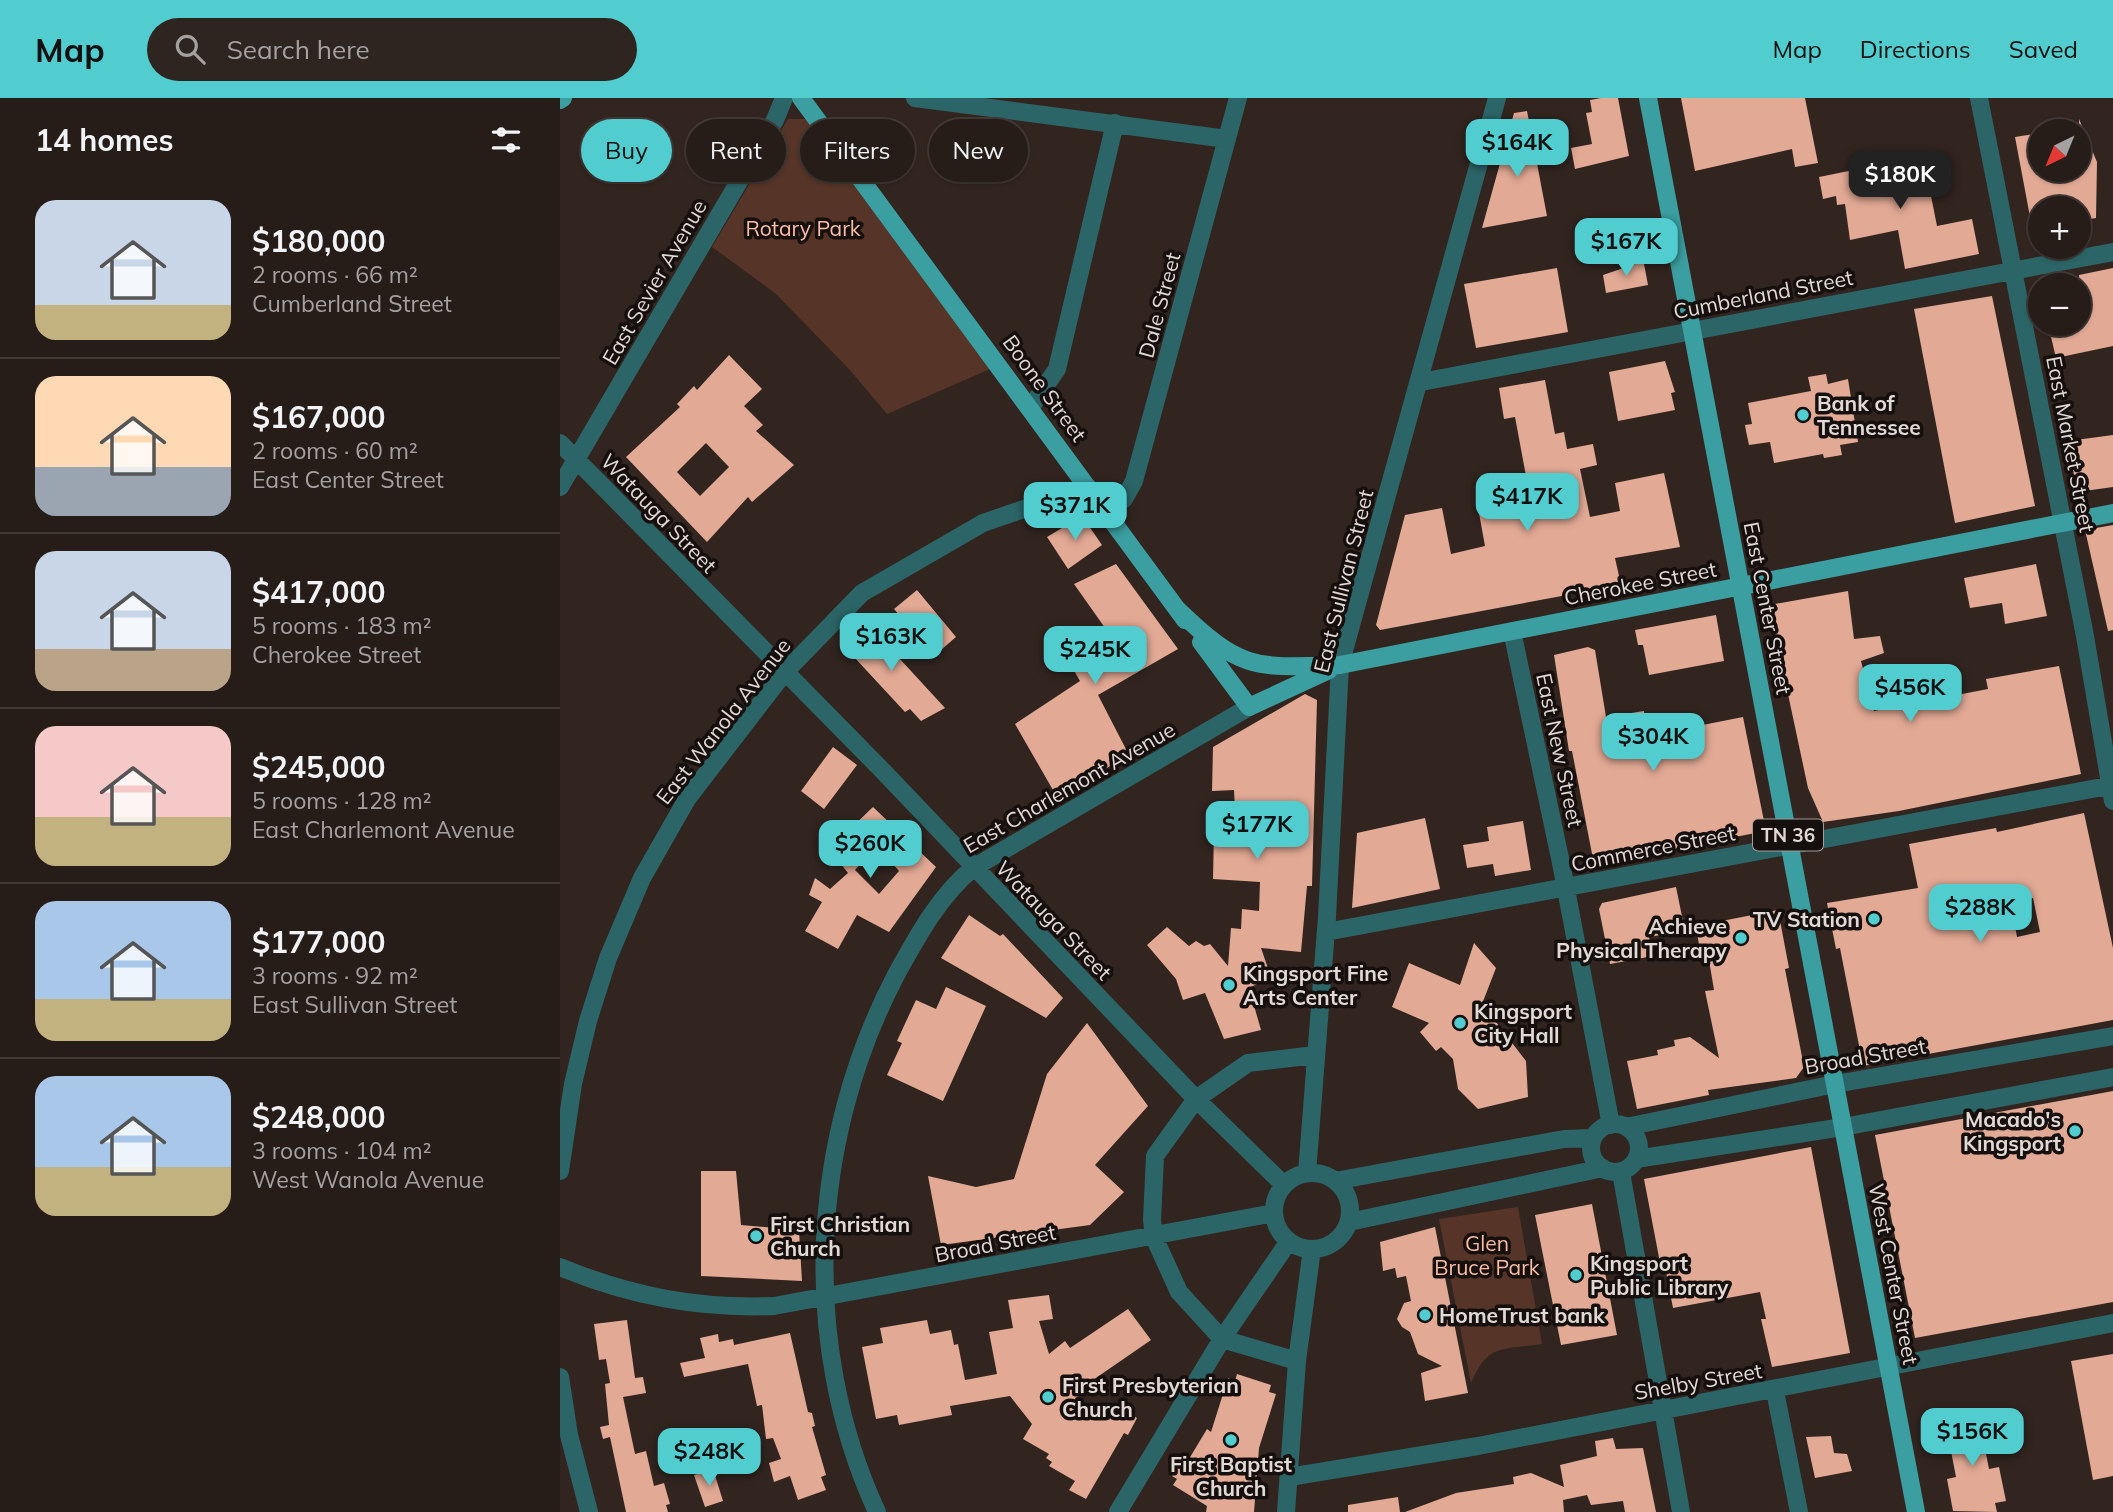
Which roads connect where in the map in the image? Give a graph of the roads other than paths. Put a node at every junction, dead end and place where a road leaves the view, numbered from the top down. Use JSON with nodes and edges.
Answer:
{"nodes":[{"id":1,"x":784,"y":98,"type":"edge"},
{"id":2,"x":801,"y":98,"type":"edge"},
{"id":3,"x":915,"y":98,"type":"edge"},
{"id":4,"x":1238,"y":98,"type":"edge"},
{"id":5,"x":1497,"y":98,"type":"edge"},
{"id":6,"x":1648,"y":98,"type":"edge"},
{"id":7,"x":1979,"y":98,"type":"edge"},
{"id":8,"x":1115,"y":122,"type":"junction"},
{"id":9,"x":1227,"y":139,"type":"junction"},
{"id":10,"x":2113,"y":252,"type":"edge"},
{"id":11,"x":2013,"y":271,"type":"junction"},
{"id":12,"x":1692,"y":331,"type":"junction"},
{"id":13,"x":1421,"y":382,"type":"junction"},
{"id":14,"x":1031,"y":407,"type":"junction"},
{"id":15,"x":560,"y":443,"type":"edge"},
{"id":16,"x":577,"y":460,"type":"junction"},
{"id":17,"x":560,"y":487,"type":"edge"},
{"id":18,"x":1088,"y":487,"type":"junction"},
{"id":19,"x":1105,"y":512,"type":"junction"},
{"id":20,"x":2113,"y":513,"type":"edge"},
{"id":21,"x":2063,"y":523,"type":"junction"},
{"id":22,"x":1741,"y":586,"type":"junction"},
{"id":23,"x":1178,"y":610,"type":"junction"},
{"id":24,"x":1512,"y":632,"type":"junction"},
{"id":25,"x":1340,"y":665,"type":"junction"},
{"id":26,"x":785,"y":673,"type":"junction"},
{"id":27,"x":1249,"y":707,"type":"junction"},
{"id":28,"x":2112,"y":790,"type":"edge"},
{"id":29,"x":1790,"y":845,"type":"junction"},
{"id":30,"x":973,"y":868,"type":"junction"},
{"id":31,"x":1566,"y":887,"type":"junction"},
{"id":32,"x":1326,"y":932,"type":"junction"},
{"id":33,"x":2113,"y":1036,"type":"edge"},
{"id":34,"x":1315,"y":1055,"type":"junction"},
{"id":35,"x":2113,"y":1077,"type":"edge"},
{"id":36,"x":1835,"y":1084,"type":"junction"},
{"id":37,"x":1196,"y":1099,"type":"junction"},
{"id":38,"x":1619,"y":1126,"type":"junction"},
{"id":39,"x":1843,"y":1127,"type":"junction"},
{"id":40,"x":1593,"y":1138,"type":"junction"},
{"id":41,"x":1636,"y":1159,"type":"junction"},
{"id":42,"x":1612,"y":1170,"type":"junction"},
{"id":43,"x":560,"y":1171,"type":"edge"},
{"id":44,"x":1307,"y":1173,"type":"junction"},
{"id":45,"x":1335,"y":1181,"type":"junction"},
{"id":46,"x":1284,"y":1185,"type":"junction"},
{"id":47,"x":1274,"y":1213,"type":"junction"},
{"id":48,"x":1349,"y":1222,"type":"junction"},
{"id":49,"x":1154,"y":1237,"type":"junction"},
{"id":50,"x":1289,"y":1241,"type":"junction"},
{"id":51,"x":1312,"y":1249,"type":"junction"},
{"id":52,"x":560,"y":1267,"type":"edge"},
{"id":53,"x":824,"y":1298,"type":"junction"},
{"id":54,"x":2113,"y":1324,"type":"edge"},
{"id":55,"x":1222,"y":1339,"type":"junction"},
{"id":56,"x":1297,"y":1362,"type":"junction"},
{"id":57,"x":1889,"y":1369,"type":"junction"},
{"id":58,"x":560,"y":1377,"type":"edge"},
{"id":59,"x":1775,"y":1391,"type":"junction"},
{"id":60,"x":1663,"y":1410,"type":"junction"},
{"id":61,"x":1289,"y":1477,"type":"junction"},
{"id":62,"x":589,"y":1512,"type":"edge"},
{"id":63,"x":877,"y":1512,"type":"edge"},
{"id":64,"x":1118,"y":1512,"type":"edge"},
{"id":65,"x":1286,"y":1512,"type":"edge"},
{"id":66,"x":1681,"y":1512,"type":"edge"},
{"id":67,"x":1799,"y":1512,"type":"edge"},
{"id":68,"x":1916,"y":1512,"type":"edge"}],
"edges":[{"from":1,"to":16,"type":"street","name":"East Sevier Avenue"},
{"from":2,"to":14,"type":"main road","name":"Boone Street"},
{"from":3,"to":8,"type":"street"},
{"from":4,"to":9,"type":"street","name":"Dale Street"},
{"from":5,"to":13,"type":"street","name":"East Sullivan Street"},
{"from":6,"to":12,"type":"main road","name":"East Center Street","number":"TN 36"},
{"from":7,"to":11,"type":"street","name":"East Market Street"},
{"from":8,"to":9,"type":"street"},
{"from":8,"to":14,"type":"street"},
{"from":9,"to":19,"type":"street","name":"Dale Street"},
{"from":10,"to":11,"type":"street","name":"Cumberland Street"},
{"from":11,"to":12,"type":"street","name":"Cumberland Street"},
{"from":11,"to":21,"type":"street","name":"East Market Street"},
{"from":12,"to":13,"type":"street","name":"Cumberland Street"},
{"from":12,"to":22,"type":"main road","name":"East Center Street","number":"TN 36"},
{"from":13,"to":25,"type":"street","name":"East Sullivan Street"},
{"from":14,"to":18,"type":"main road","name":"Boone Street"},
{"from":15,"to":16,"type":"street","name":"Watauga Street"},
{"from":16,"to":17,"type":"street","name":"East Sevier Avenue"},
{"from":16,"to":26,"type":"street","name":"Watauga Street"},
{"from":18,"to":19,"type":"main road","name":"Boone Street"},
{"from":18,"to":26,"type":"street","name":"East Wanola Avenue"},
{"from":19,"to":23,"type":"main road","name":"Boone Street"},
{"from":20,"to":21,"type":"main road","name":"Cherokee Street"},
{"from":21,"to":22,"type":"main road","name":"Cherokee Street"},
{"from":21,"to":28,"type":"street","name":"East Market Street"},
{"from":22,"to":24,"type":"main road","name":"Cherokee Street"},
{"from":22,"to":29,"type":"main road","name":"East Center Street","number":"TN 36"},
{"from":23,"to":25,"type":"main road"},
{"from":23,"to":27,"type":"main road","name":"Boone Street"},
{"from":24,"to":25,"type":"main road","name":"Cherokee Street"},
{"from":24,"to":31,"type":"street","name":"East New Street"},
{"from":25,"to":27,"type":"main road","name":"East Charlemont Avenue"},
{"from":25,"to":32,"type":"street","name":"East Sullivan Street"},
{"from":26,"to":30,"type":"street","name":"Watauga Street"},
{"from":26,"to":43,"type":"street","name":"East Wanola Avenue"},
{"from":27,"to":30,"type":"street","name":"East Charlemont Avenue"},
{"from":28,"to":29,"type":"street","name":"Commerce Street"},
{"from":29,"to":31,"type":"street","name":"Commerce Street"},
{"from":29,"to":36,"type":"main road","name":"East Center Street","number":"TN 36"},
{"from":30,"to":37,"type":"street","name":"Watauga Street"},
{"from":30,"to":53,"type":"street","name":"East Charlemont Avenue"},
{"from":31,"to":32,"type":"street","name":"Commerce Street"},
{"from":31,"to":38,"type":"street","name":"East New Street"},
{"from":32,"to":34,"type":"street","name":"East Sullivan Street"},
{"from":33,"to":36,"type":"street","name":"Broad Street"},
{"from":34,"to":37,"type":"street"},
{"from":34,"to":44,"type":"street","name":"East Sullivan Street"},
{"from":35,"to":39,"type":"street"},
{"from":36,"to":38,"type":"street","name":"Broad Street"},
{"from":36,"to":39,"type":"main road","name":"East Center Street","number":"TN 36"},
{"from":37,"to":46,"type":"street","name":"Watauga Street"},
{"from":37,"to":49,"type":"street"},
{"from":38,"to":40,"type":"street"},
{"from":38,"to":41,"type":"street"},
{"from":39,"to":41,"type":"street"},
{"from":39,"to":57,"type":"main road","name":"West Center Street","number":"TN 36"},
{"from":40,"to":42,"type":"street"},
{"from":40,"to":45,"type":"street"},
{"from":41,"to":42,"type":"street"},
{"from":42,"to":48,"type":"street"},
{"from":42,"to":60,"type":"street"},
{"from":44,"to":45,"type":"street"},
{"from":44,"to":46,"type":"street"},
{"from":45,"to":48,"type":"street"},
{"from":46,"to":47,"type":"street"},
{"from":47,"to":49,"type":"street","name":"Broad Street"},
{"from":47,"to":50,"type":"street"},
{"from":48,"to":51,"type":"street"},
{"from":49,"to":53,"type":"street","name":"Broad Street"},
{"from":49,"to":55,"type":"street"},
{"from":50,"to":51,"type":"street"},
{"from":50,"to":55,"type":"street"},
{"from":51,"to":56,"type":"street"},
{"from":52,"to":53,"type":"street","name":"Broad Street"},
{"from":53,"to":63,"type":"street","name":"East Charlemont Avenue"},
{"from":54,"to":57,"type":"street","name":"Shelby Street"},
{"from":55,"to":56,"type":"street"},
{"from":55,"to":64,"type":"street"},
{"from":56,"to":61,"type":"street"},
{"from":57,"to":59,"type":"street","name":"Shelby Street"},
{"from":57,"to":68,"type":"main road","name":"West Center Street","number":"TN 36"},
{"from":58,"to":62,"type":"street"},
{"from":59,"to":60,"type":"street","name":"Shelby Street"},
{"from":59,"to":67,"type":"street"},
{"from":60,"to":61,"type":"street","name":"Shelby Street"},
{"from":60,"to":66,"type":"street"},
{"from":61,"to":65,"type":"street"}]}
